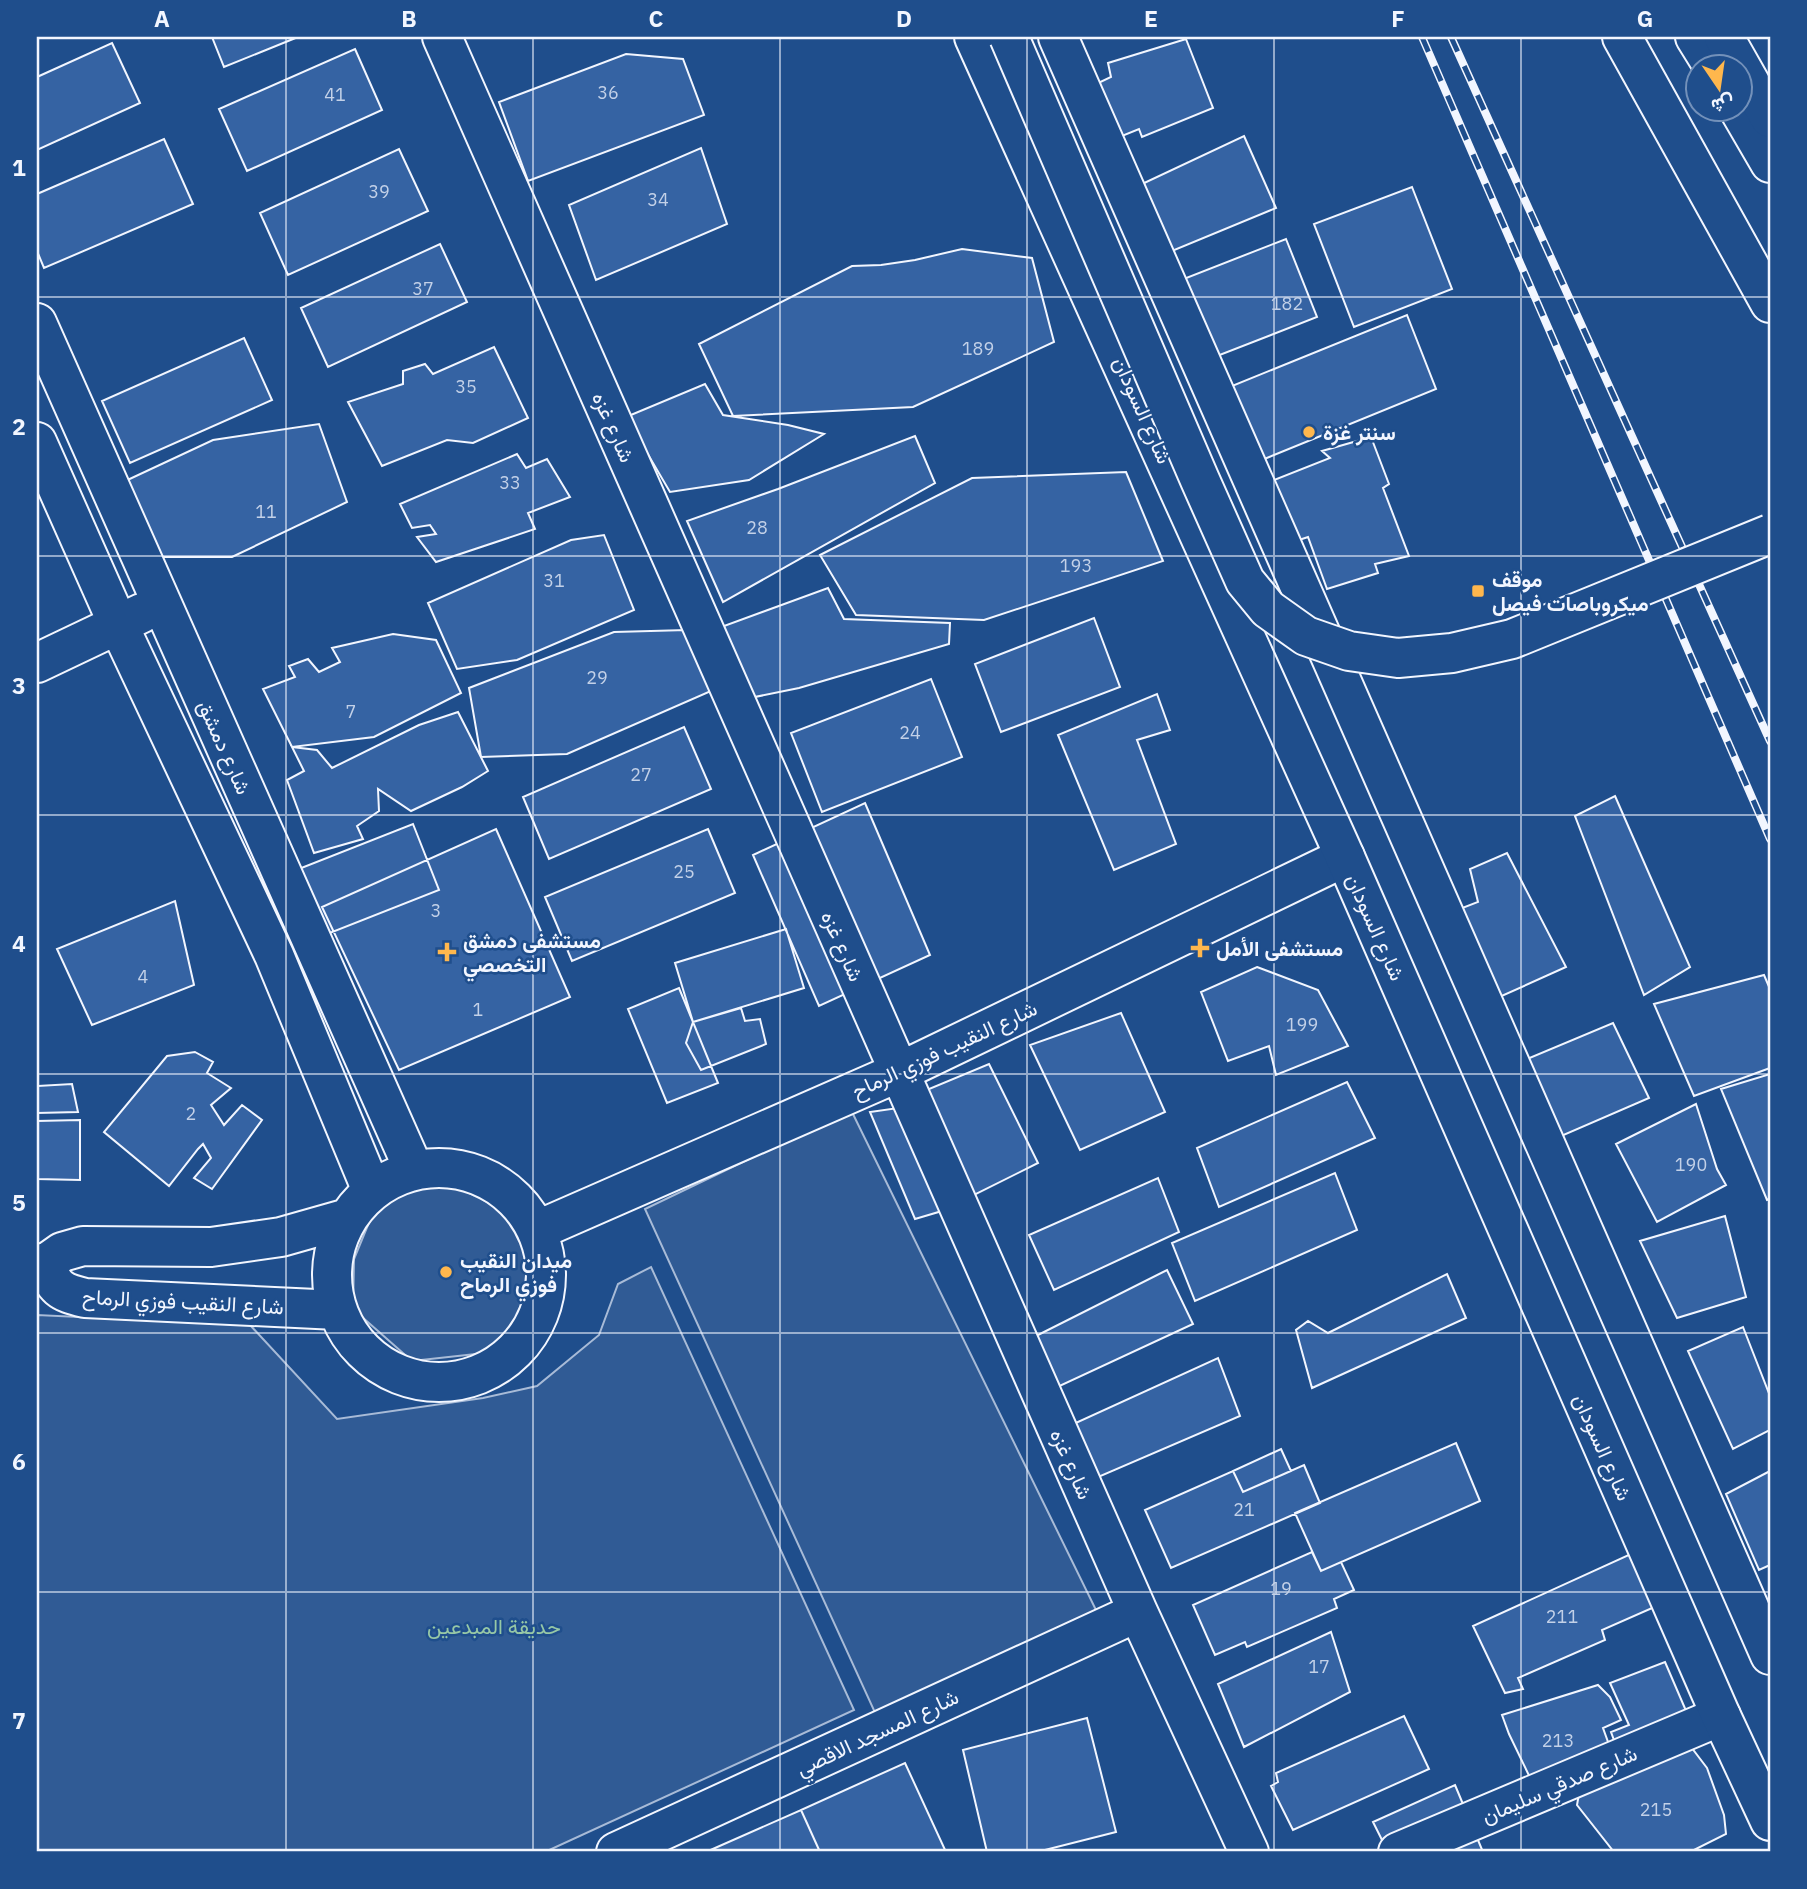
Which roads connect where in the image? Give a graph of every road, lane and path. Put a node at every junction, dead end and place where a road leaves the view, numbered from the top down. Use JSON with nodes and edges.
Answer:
{"nodes":[{"id":1,"x":442,"y":37,"type":"edge"},
{"id":2,"x":974,"y":37,"type":"edge"},
{"id":3,"x":1009,"y":37,"type":"edge"},
{"id":4,"x":1058,"y":37,"type":"edge"},
{"id":5,"x":1622,"y":37,"type":"edge"},
{"id":6,"x":1695,"y":37,"type":"edge"},
{"id":7,"x":1724,"y":37,"type":"edge"},
{"id":8,"x":1704,"y":52,"type":"edge"},
{"id":9,"x":1770,"y":118,"type":"edge"},
{"id":10,"x":1746,"y":122,"type":"edge"},
{"id":11,"x":1770,"y":163,"type":"edge"},
{"id":12,"x":1770,"y":303,"type":"edge"},
{"id":13,"x":37,"y":323,"type":"edge"},
{"id":14,"x":37,"y":442,"type":"edge"},
{"id":15,"x":1770,"y":534,"type":"edge"},
{"id":16,"x":162,"y":603,"type":"junction"},
{"id":17,"x":118,"y":624,"type":"junction"},
{"id":18,"x":37,"y":663,"type":"edge"},
{"id":19,"x":1345,"y":857,"type":"junction"},
{"id":20,"x":899,"y":1072,"type":"junction"},
{"id":21,"x":414,"y":1170,"type":"junction"},
{"id":22,"x":360,"y":1205,"type":"junction"},
{"id":23,"x":538,"y":1230,"type":"junction"},
{"id":24,"x":41,"y":1264,"type":"edge"},
{"id":25,"x":337,"y":1310,"type":"junction"},
{"id":26,"x":1138,"y":1612,"type":"junction"},
{"id":27,"x":1770,"y":1655,"type":"edge"},
{"id":28,"x":1721,"y":1716,"type":"junction"},
{"id":29,"x":1770,"y":1821,"type":"edge"},
{"id":30,"x":616,"y":1852,"type":"edge"},
{"id":31,"x":1249,"y":1852,"type":"edge"},
{"id":32,"x":1398,"y":1852,"type":"edge"}],
"edges":[{"from":1,"to":20,"type":"main road","name":"شارع غزه"},
{"from":2,"to":19,"type":"main road","name":"شارع السودان"},
{"from":3,"to":15,"type":"main road","bridge":true},
{"from":4,"to":27,"type":"main road"},
{"from":5,"to":12,"type":"main road"},
{"from":6,"to":8,"type":"main road"},
{"from":7,"to":9,"type":"main road"},
{"from":10,"to":11,"type":"main road"},
{"from":13,"to":16,"type":"main road","name":"شارع دمشق"},
{"from":14,"to":17,"type":"main road","name":"شارع دمشق"},
{"from":16,"to":17,"type":"main road"},
{"from":16,"to":21,"type":"main road","name":"شارع دمشق"},
{"from":17,"to":18,"type":"main road"},
{"from":17,"to":22,"type":"main road","name":"شارع دمشق"},
{"from":19,"to":20,"type":"main road","name":"شارع النقيب فوزي الرماح"},
{"from":19,"to":28,"type":"main road","name":"شارع السودان"},
{"from":20,"to":23,"type":"main road","name":"شارع النقيب فوزي الرماح"},
{"from":20,"to":26,"type":"main road","name":"شارع غزه"},
{"from":21,"to":22,"type":"main road"},
{"from":21,"to":23,"type":"main road"},
{"from":22,"to":24,"type":"main road","name":"شارع النقيب فوزي الرماح"},
{"from":22,"to":25,"type":"main road"},
{"from":23,"to":25,"type":"main road"},
{"from":24,"to":25,"type":"main road","name":"شارع النقيب فوزي الرماح"},
{"from":26,"to":30,"type":"main road","name":"شارع المسجد الاقصي"},
{"from":26,"to":31,"type":"main road","name":"شارع غزه"},
{"from":28,"to":29,"type":"main road","name":"شارع السودان"},
{"from":28,"to":32,"type":"main road","name":"شارع صدقي سليمان"}]}
